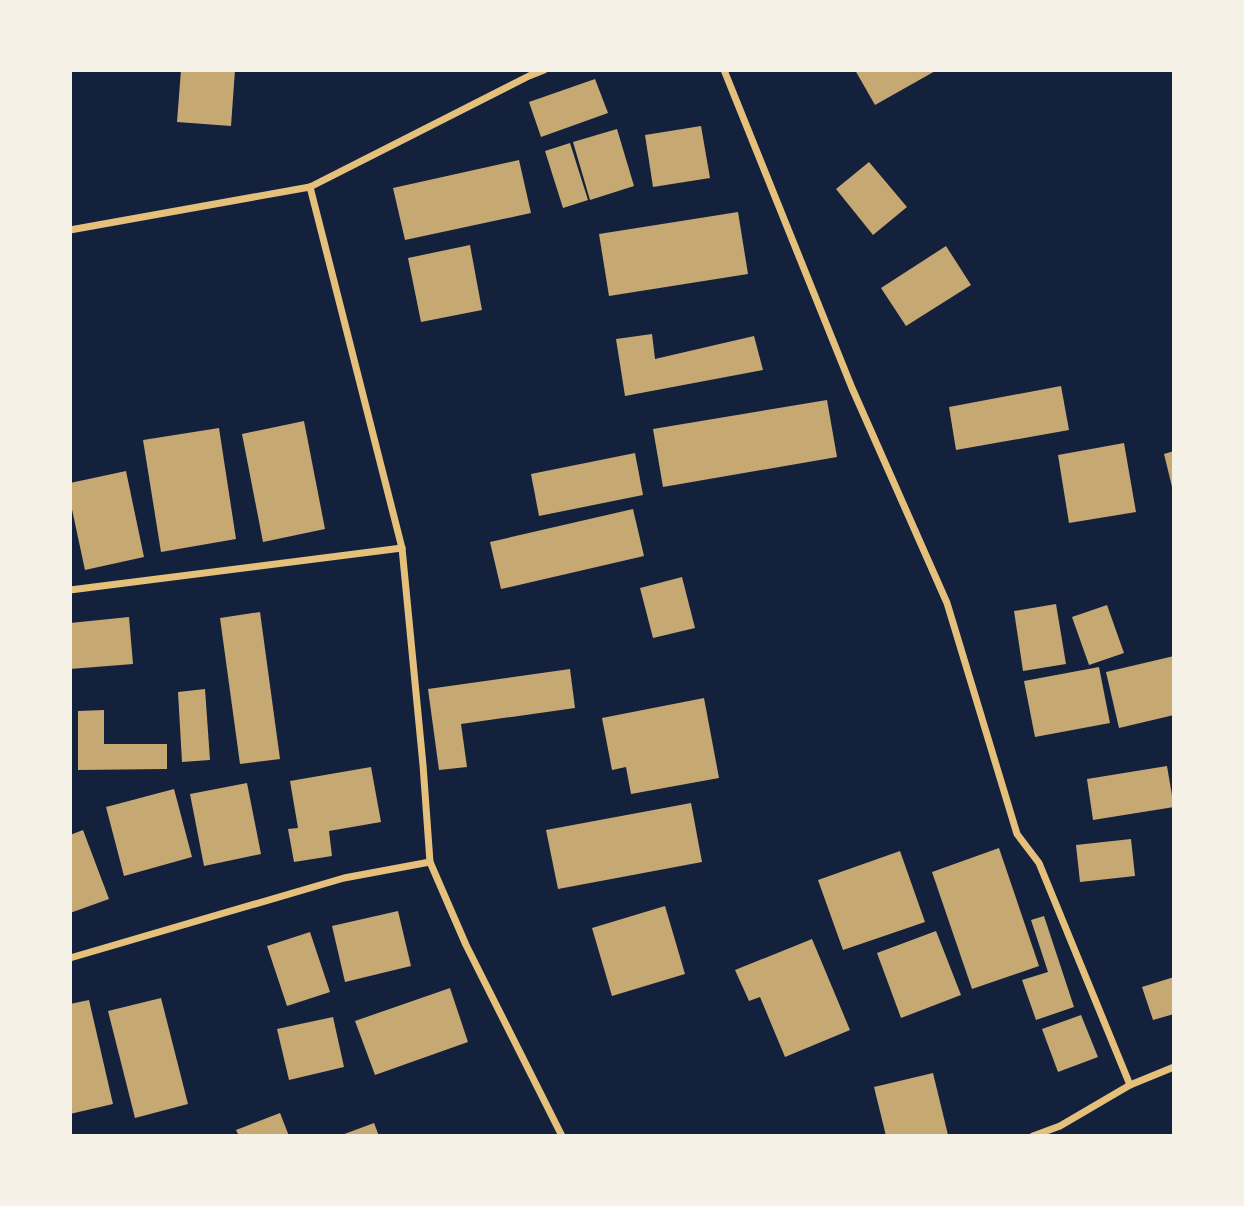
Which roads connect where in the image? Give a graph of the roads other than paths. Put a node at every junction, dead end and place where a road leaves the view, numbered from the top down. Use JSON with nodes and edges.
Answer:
{"nodes":[{"id":1,"x":544,"y":70,"type":"edge"},
{"id":2,"x":724,"y":70,"type":"edge"},
{"id":3,"x":528,"y":73,"type":"edge"},
{"id":4,"x":310,"y":187,"type":"junction"},
{"id":5,"x":70,"y":230,"type":"edge"},
{"id":6,"x":402,"y":548,"type":"junction"},
{"id":7,"x":70,"y":590,"type":"edge"},
{"id":8,"x":429,"y":862,"type":"junction"},
{"id":9,"x":70,"y":958,"type":"edge"},
{"id":10,"x":1174,"y":1067,"type":"edge"},
{"id":11,"x":1130,"y":1084,"type":"junction"},
{"id":12,"x":562,"y":1136,"type":"edge"},
{"id":13,"x":1033,"y":1136,"type":"edge"}],
"edges":[{"from":1,"to":3,"type":"street"},
{"from":2,"to":11,"type":"street"},
{"from":3,"to":4,"type":"street"},
{"from":4,"to":5,"type":"street"},
{"from":4,"to":6,"type":"street"},
{"from":6,"to":7,"type":"street"},
{"from":6,"to":8,"type":"street"},
{"from":8,"to":9,"type":"street"},
{"from":8,"to":12,"type":"street"},
{"from":10,"to":11,"type":"street"},
{"from":11,"to":13,"type":"street"}]}
